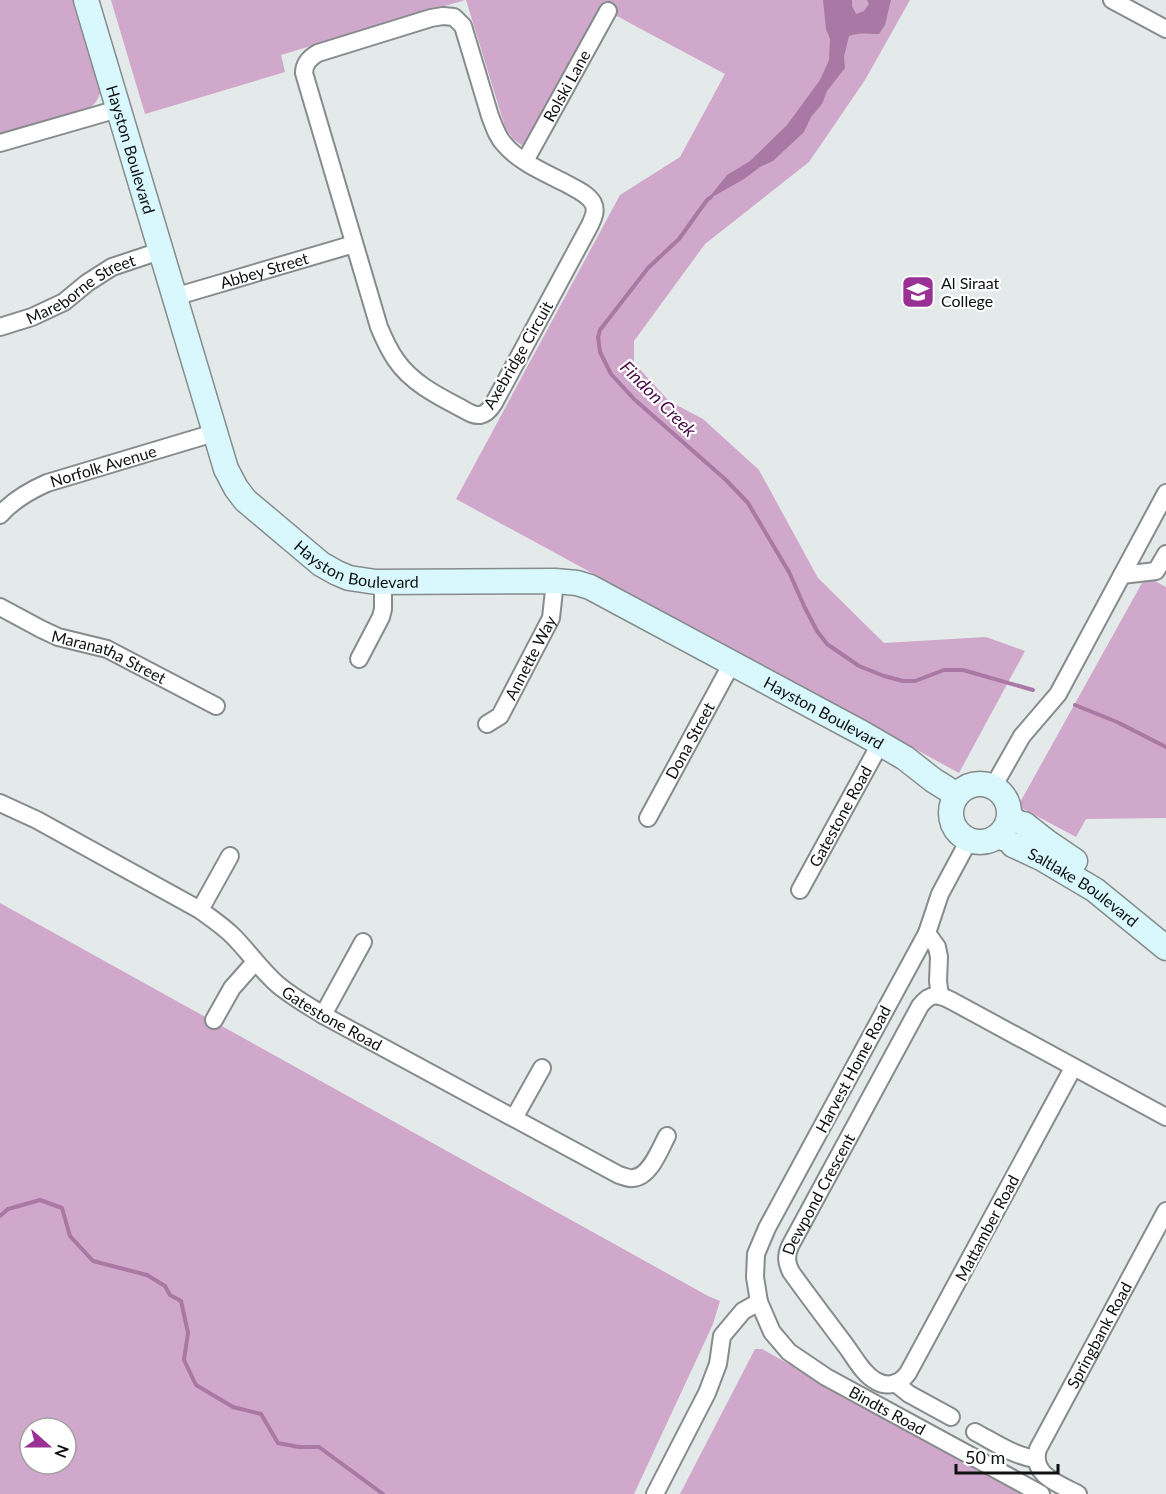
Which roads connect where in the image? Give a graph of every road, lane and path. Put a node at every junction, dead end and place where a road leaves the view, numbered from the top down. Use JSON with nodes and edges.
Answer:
{"nodes":[{"id":1,"x":86,"y":0,"type":"edge"},
{"id":2,"x":1112,"y":0,"type":"edge"},
{"id":3,"x":608,"y":11,"type":"dead end"},
{"id":4,"x":1166,"y":29,"type":"edge"},
{"id":5,"x":118,"y":109,"type":"junction"},
{"id":6,"x":0,"y":143,"type":"edge"},
{"id":7,"x":525,"y":161,"type":"junction"},
{"id":8,"x":354,"y":244,"type":"junction"},
{"id":9,"x":160,"y":251,"type":"junction"},
{"id":10,"x":174,"y":297,"type":"junction"},
{"id":11,"x":0,"y":327,"type":"edge"},
{"id":12,"x":214,"y":433,"type":"junction"},
{"id":13,"x":1166,"y":493,"type":"edge"},
{"id":14,"x":0,"y":515,"type":"edge"},
{"id":15,"x":1164,"y":561,"type":"edge"},
{"id":16,"x":1122,"y":575,"type":"junction"},
{"id":17,"x":555,"y":581,"type":"junction"},
{"id":18,"x":383,"y":582,"type":"junction"},
{"id":19,"x":0,"y":607,"type":"edge"},
{"id":20,"x":359,"y":659,"type":"dead end"},
{"id":21,"x":732,"y":663,"type":"junction"},
{"id":22,"x":216,"y":706,"type":"dead end"},
{"id":23,"x":487,"y":724,"type":"dead end"},
{"id":24,"x":880,"y":744,"type":"junction"},
{"id":25,"x":993,"y":787,"type":"junction"},
{"id":26,"x":957,"y":795,"type":"junction"},
{"id":27,"x":0,"y":803,"type":"edge"},
{"id":28,"x":1016,"y":817,"type":"junction"},
{"id":29,"x":648,"y":818,"type":"dead end"},
{"id":30,"x":969,"y":840,"type":"junction"},
{"id":31,"x":1003,"y":842,"type":"junction"},
{"id":32,"x":230,"y":856,"type":"dead end"},
{"id":33,"x":800,"y":890,"type":"dead end"},
{"id":34,"x":200,"y":910,"type":"junction"},
{"id":35,"x":1166,"y":930,"type":"edge"},
{"id":36,"x":927,"y":933,"type":"junction"},
{"id":37,"x":363,"y":942,"type":"dead end"},
{"id":38,"x":1166,"y":948,"type":"edge"},
{"id":39,"x":255,"y":962,"type":"junction"},
{"id":40,"x":940,"y":996,"type":"junction"},
{"id":41,"x":323,"y":1015,"type":"junction"},
{"id":42,"x":214,"y":1020,"type":"dead end"},
{"id":43,"x":542,"y":1068,"type":"dead end"},
{"id":44,"x":1073,"y":1068,"type":"junction"},
{"id":45,"x":1166,"y":1117,"type":"edge"},
{"id":46,"x":514,"y":1118,"type":"junction"},
{"id":47,"x":667,"y":1136,"type":"dead end"},
{"id":48,"x":1166,"y":1211,"type":"edge"},
{"id":49,"x":759,"y":1302,"type":"junction"},
{"id":50,"x":895,"y":1383,"type":"junction"},
{"id":51,"x":951,"y":1417,"type":"dead end"},
{"id":52,"x":975,"y":1432,"type":"dead end"},
{"id":53,"x":1036,"y":1459,"type":"junction"},
{"id":54,"x":655,"y":1494,"type":"edge"},
{"id":55,"x":1041,"y":1494,"type":"edge"},
{"id":56,"x":1078,"y":1494,"type":"edge"}],
"edges":[{"from":1,"to":5,"type":"street","name":"Hayston Boulevard"},
{"from":2,"to":4,"type":"street"},
{"from":3,"to":7,"type":"street","name":"Rolski Lane"},
{"from":5,"to":6,"type":"street"},
{"from":5,"to":9,"type":"street","name":"Hayston Boulevard"},
{"from":7,"to":8,"type":"street","name":"Axebridge Circuit"},
{"from":7,"to":8,"type":"street","name":"Axebridge Circuit"},
{"from":8,"to":10,"type":"street","name":"Abbey Street"},
{"from":9,"to":10,"type":"street","name":"Hayston Boulevard"},
{"from":9,"to":11,"type":"street","name":"Mareborne Street"},
{"from":10,"to":12,"type":"street","name":"Hayston Boulevard"},
{"from":12,"to":14,"type":"street","name":"Norfolk Avenue"},
{"from":12,"to":18,"type":"street","name":"Hayston Boulevard"},
{"from":13,"to":16,"type":"street"},
{"from":15,"to":16,"type":"street"},
{"from":16,"to":25,"type":"street"},
{"from":17,"to":18,"type":"street","name":"Hayston Boulevard"},
{"from":17,"to":21,"type":"street","name":"Hayston Boulevard"},
{"from":17,"to":23,"type":"street","name":"Annette Way"},
{"from":18,"to":20,"type":"street"},
{"from":19,"to":22,"type":"street","name":"Maranatha Street"},
{"from":21,"to":24,"type":"street","name":"Hayston Boulevard"},
{"from":21,"to":29,"type":"street","name":"Dona Street"},
{"from":24,"to":26,"type":"street","name":"Hayston Boulevard"},
{"from":24,"to":33,"type":"street","name":"Gatestone Road"},
{"from":25,"to":26,"type":"street"},
{"from":25,"to":28,"type":"street"},
{"from":26,"to":30,"type":"street"},
{"from":27,"to":34,"type":"street","name":"Gatestone Road"},
{"from":28,"to":31,"type":"street"},
{"from":28,"to":35,"type":"street","name":"Saltlake Boulevard"},
{"from":30,"to":31,"type":"street"},
{"from":30,"to":36,"type":"street","name":"Harvest Home Road"},
{"from":31,"to":38,"type":"street","name":"Saltlake Boulevard"},
{"from":32,"to":34,"type":"street"},
{"from":34,"to":39,"type":"street","name":"Gatestone Road"},
{"from":36,"to":40,"type":"street"},
{"from":36,"to":49,"type":"street","name":"Harvest Home Road"},
{"from":37,"to":41,"type":"street"},
{"from":39,"to":41,"type":"street","name":"Gatestone Road"},
{"from":39,"to":42,"type":"street"},
{"from":40,"to":44,"type":"street"},
{"from":40,"to":50,"type":"street","name":"Dewpond Crescent"},
{"from":41,"to":46,"type":"street","name":"Gatestone Road"},
{"from":43,"to":46,"type":"street"},
{"from":44,"to":45,"type":"street"},
{"from":44,"to":50,"type":"street","name":"Mattamber Road"},
{"from":46,"to":47,"type":"street","name":"Gatestone Road"},
{"from":48,"to":53,"type":"street","name":"Springbank Road"},
{"from":49,"to":54,"type":"street"},
{"from":49,"to":55,"type":"street","name":"Bindts Road"},
{"from":50,"to":51,"type":"street","name":"Dewpond Crescent"},
{"from":52,"to":53,"type":"street"},
{"from":53,"to":56,"type":"street"}]}
